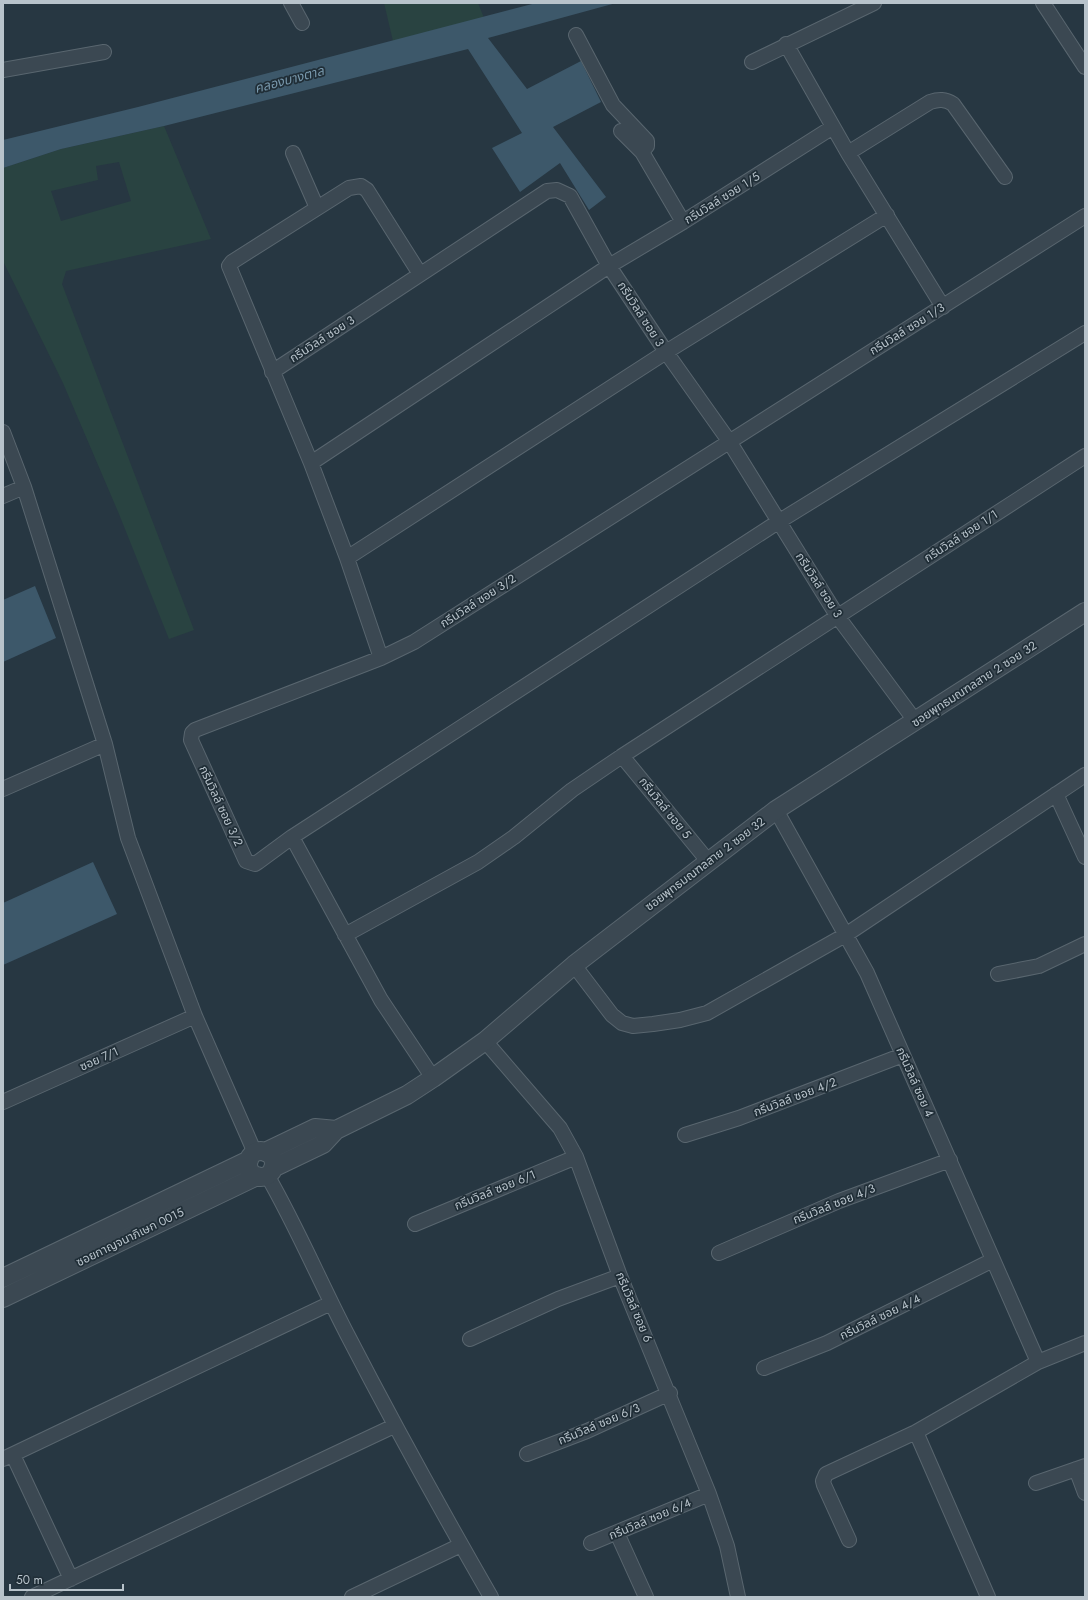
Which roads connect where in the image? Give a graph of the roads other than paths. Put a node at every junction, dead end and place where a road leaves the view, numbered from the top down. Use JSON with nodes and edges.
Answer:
{"nodes":[{"id":1,"x":291,"y":3,"type":"edge"},
{"id":2,"x":874,"y":3,"type":"edge"},
{"id":3,"x":1043,"y":3,"type":"edge"},
{"id":4,"x":302,"y":23,"type":"dead end"},
{"id":5,"x":576,"y":35,"type":"dead end"},
{"id":6,"x":786,"y":44,"type":"junction"},
{"id":7,"x":104,"y":52,"type":"dead end"},
{"id":8,"x":752,"y":62,"type":"dead end"},
{"id":9,"x":1085,"y":66,"type":"edge"},
{"id":10,"x":3,"y":70,"type":"edge"},
{"id":11,"x":833,"y":127,"type":"junction"},
{"id":12,"x":621,"y":131,"type":"dead end"},
{"id":13,"x":642,"y":152,"type":"junction"},
{"id":14,"x":293,"y":153,"type":"dead end"},
{"id":15,"x":848,"y":153,"type":"junction"},
{"id":16,"x":1005,"y":178,"type":"dead end"},
{"id":17,"x":317,"y":208,"type":"junction"},
{"id":18,"x":887,"y":215,"type":"junction"},
{"id":19,"x":1085,"y":216,"type":"edge"},
{"id":20,"x":684,"y":222,"type":"junction"},
{"id":21,"x":609,"y":266,"type":"junction"},
{"id":22,"x":420,"y":274,"type":"junction"},
{"id":23,"x":943,"y":307,"type":"junction"},
{"id":24,"x":1085,"y":333,"type":"edge"},
{"id":25,"x":666,"y":352,"type":"junction"},
{"id":26,"x":272,"y":372,"type":"junction"},
{"id":27,"x":3,"y":432,"type":"edge"},
{"id":28,"x":729,"y":441,"type":"junction"},
{"id":29,"x":1085,"y":456,"type":"edge"},
{"id":30,"x":311,"y":463,"type":"junction"},
{"id":31,"x":24,"y":487,"type":"junction"},
{"id":32,"x":3,"y":496,"type":"edge"},
{"id":33,"x":778,"y":522,"type":"junction"},
{"id":34,"x":347,"y":558,"type":"junction"},
{"id":35,"x":1085,"y":612,"type":"edge"},
{"id":36,"x":838,"y":617,"type":"junction"},
{"id":37,"x":381,"y":658,"type":"junction"},
{"id":38,"x":916,"y":722,"type":"junction"},
{"id":39,"x":105,"y":744,"type":"junction"},
{"id":40,"x":622,"y":756,"type":"junction"},
{"id":41,"x":1085,"y":775,"type":"edge"},
{"id":42,"x":3,"y":788,"type":"edge"},
{"id":43,"x":1056,"y":794,"type":"junction"},
{"id":44,"x":776,"y":810,"type":"junction"},
{"id":45,"x":292,"y":837,"type":"junction"},
{"id":46,"x":1085,"y":857,"type":"edge"},
{"id":47,"x":708,"y":861,"type":"junction"},
{"id":48,"x":847,"y":934,"type":"junction"},
{"id":49,"x":345,"y":935,"type":"junction"},
{"id":50,"x":1085,"y":944,"type":"edge"},
{"id":51,"x":574,"y":965,"type":"junction"},
{"id":52,"x":998,"y":974,"type":"dead end"},
{"id":53,"x":195,"y":1016,"type":"junction"},
{"id":54,"x":485,"y":1041,"type":"junction"},
{"id":55,"x":903,"y":1055,"type":"junction"},
{"id":56,"x":433,"y":1078,"type":"junction"},
{"id":57,"x":3,"y":1102,"type":"edge"},
{"id":58,"x":336,"y":1130,"type":"junction"},
{"id":59,"x":685,"y":1135,"type":"dead end"},
{"id":60,"x":256,"y":1155,"type":"junction"},
{"id":61,"x":576,"y":1157,"type":"junction"},
{"id":62,"x":950,"y":1160,"type":"junction"},
{"id":63,"x":265,"y":1173,"type":"junction"},
{"id":64,"x":415,"y":1224,"type":"dead end"},
{"id":65,"x":719,"y":1253,"type":"dead end"},
{"id":66,"x":993,"y":1260,"type":"junction"},
{"id":67,"x":620,"y":1276,"type":"junction"},
{"id":68,"x":3,"y":1278,"type":"edge"},
{"id":69,"x":3,"y":1298,"type":"edge"},
{"id":70,"x":331,"y":1303,"type":"junction"},
{"id":71,"x":470,"y":1339,"type":"dead end"},
{"id":72,"x":1085,"y":1343,"type":"edge"},
{"id":73,"x":1038,"y":1362,"type":"junction"},
{"id":74,"x":764,"y":1368,"type":"dead end"},
{"id":75,"x":670,"y":1393,"type":"junction"},
{"id":76,"x":394,"y":1426,"type":"junction"},
{"id":77,"x":916,"y":1432,"type":"junction"},
{"id":78,"x":527,"y":1454,"type":"dead end"},
{"id":79,"x":8,"y":1457,"type":"edge"},
{"id":80,"x":1080,"y":1468,"type":"edge"},
{"id":81,"x":1036,"y":1483,"type":"dead end"},
{"id":82,"x":1085,"y":1492,"type":"edge"},
{"id":83,"x":710,"y":1494,"type":"junction"},
{"id":84,"x":617,"y":1533,"type":"junction"},
{"id":85,"x":849,"y":1540,"type":"dead end"},
{"id":86,"x":590,"y":1543,"type":"dead end"},
{"id":87,"x":461,"y":1545,"type":"junction"},
{"id":88,"x":71,"y":1579,"type":"junction"},
{"id":89,"x":32,"y":1597,"type":"edge"},
{"id":90,"x":352,"y":1597,"type":"edge"},
{"id":91,"x":491,"y":1597,"type":"edge"},
{"id":92,"x":646,"y":1597,"type":"edge"},
{"id":93,"x":738,"y":1597,"type":"edge"},
{"id":94,"x":988,"y":1597,"type":"edge"}],
"edges":[{"from":1,"to":4,"type":"street"},
{"from":2,"to":6,"type":"street"},
{"from":3,"to":9,"type":"street"},
{"from":5,"to":13,"type":"street"},
{"from":6,"to":8,"type":"street"},
{"from":6,"to":11,"type":"street"},
{"from":7,"to":10,"type":"street"},
{"from":11,"to":15,"type":"street"},
{"from":11,"to":20,"type":"street","name":"กรีนวิลล์ ซอย 1/5"},
{"from":12,"to":13,"type":"street"},
{"from":13,"to":20,"type":"street"},
{"from":14,"to":17,"type":"street"},
{"from":15,"to":16,"type":"street"},
{"from":15,"to":18,"type":"street"},
{"from":17,"to":22,"type":"street"},
{"from":17,"to":26,"type":"street"},
{"from":18,"to":23,"type":"street"},
{"from":18,"to":25,"type":"street"},
{"from":19,"to":23,"type":"street","name":"กรีนวิลล์ ซอย 1/3"},
{"from":20,"to":21,"type":"street","name":"กรีนวิลล์ ซอย 1/5"},
{"from":21,"to":22,"type":"street","name":"กรีนวิลล์ ซอย 3"},
{"from":21,"to":25,"type":"street","name":"กรีนวิลล์ ซอย 3"},
{"from":21,"to":30,"type":"street","name":"กรีนวิลล์ ซอย 1/5"},
{"from":22,"to":26,"type":"street","name":"กรีนวิลล์ ซอย 3"},
{"from":23,"to":28,"type":"street","name":"กรีนวิลล์ ซอย 1/3"},
{"from":24,"to":33,"type":"street","name":"กรีนวิลล์ ซอย 3/2"},
{"from":25,"to":28,"type":"street","name":"กรีนวิลล์ ซอย 3"},
{"from":25,"to":34,"type":"street"},
{"from":26,"to":30,"type":"street"},
{"from":27,"to":31,"type":"street"},
{"from":28,"to":33,"type":"street","name":"กรีนวิลล์ ซอย 3"},
{"from":28,"to":37,"type":"street","name":"กรีนวิลล์ ซอย 3/2"},
{"from":29,"to":36,"type":"street","name":"กรีนวิลล์ ซอย 1/1"},
{"from":30,"to":34,"type":"street"},
{"from":31,"to":32,"type":"street"},
{"from":31,"to":39,"type":"street"},
{"from":33,"to":36,"type":"street","name":"กรีนวิลล์ ซอย 3"},
{"from":33,"to":45,"type":"street","name":"กรีนวิลล์ ซอย 3/2"},
{"from":34,"to":37,"type":"street"},
{"from":35,"to":38,"type":"street","name":"ซอยพุทธมณฑลสาย 2 ซอย 32"},
{"from":36,"to":38,"type":"street","name":"กรีนวิลล์ ซอย 3"},
{"from":36,"to":40,"type":"street","name":"กรีนวิลล์ ซอย 1/1"},
{"from":37,"to":45,"type":"street","name":"กรีนวิลล์ ซอย 3/2"},
{"from":38,"to":44,"type":"street","name":"ซอยพุทธมณฑลสาย 2 ซอย 32"},
{"from":39,"to":42,"type":"street"},
{"from":39,"to":53,"type":"street"},
{"from":40,"to":47,"type":"street","name":"กรีนวิลล์ ซอย 5"},
{"from":40,"to":49,"type":"street","name":"กรีนวิลล์ ซอย 1/1"},
{"from":41,"to":43,"type":"street"},
{"from":43,"to":46,"type":"street"},
{"from":43,"to":48,"type":"street"},
{"from":44,"to":47,"type":"street","name":"ซอยพุทธมณฑลสาย 2 ซอย 32"},
{"from":44,"to":48,"type":"street","name":"กรีนวิลล์ ซอย 4"},
{"from":45,"to":49,"type":"street"},
{"from":47,"to":51,"type":"street","name":"ซอยพุทธมณฑลสาย 2 ซอย 32"},
{"from":48,"to":51,"type":"street"},
{"from":48,"to":55,"type":"street","name":"กรีนวิลล์ ซอย 4"},
{"from":49,"to":56,"type":"street"},
{"from":50,"to":52,"type":"street"},
{"from":51,"to":54,"type":"street","name":"ซอยพุทธมณฑลสาย 2 ซอย 32"},
{"from":53,"to":57,"type":"street","name":"ซอย 7/1"},
{"from":53,"to":60,"type":"street"},
{"from":54,"to":56,"type":"street","name":"ซอยพุทธมณฑลสาย 2 ซอย 32"},
{"from":54,"to":61,"type":"street","name":"กรีนวิลล์ ซอย 6"},
{"from":55,"to":59,"type":"street","name":"กรีนวิลล์ ซอย 4/2"},
{"from":55,"to":62,"type":"street","name":"กรีนวิลล์ ซอย 4"},
{"from":56,"to":58,"type":"street","name":"ซอยพุทธมณฑลสาย 2 ซอย 32"},
{"from":58,"to":60,"type":"street"},
{"from":58,"to":63,"type":"street","name":"ซอยพุทธมณฑลสาย 2 ซอย 32"},
{"from":60,"to":63,"type":"street"},
{"from":60,"to":68,"type":"street","name":"ซอยกาญจนาภิเษก 0015"},
{"from":61,"to":64,"type":"street","name":"กรีนวิลล์ ซอย 6/1"},
{"from":61,"to":67,"type":"street","name":"กรีนวิลล์ ซอย 6"},
{"from":62,"to":65,"type":"street","name":"กรีนวิลล์ ซอย 4/3"},
{"from":62,"to":66,"type":"street","name":"กรีนวิลล์ ซอย 4"},
{"from":63,"to":69,"type":"street","name":"ซอยกาญจนาภิเษก 0015"},
{"from":63,"to":70,"type":"street"},
{"from":66,"to":73,"type":"street","name":"กรีนวิลล์ ซอย 4"},
{"from":66,"to":74,"type":"street","name":"กรีนวิลล์ ซอย 4/4"},
{"from":67,"to":71,"type":"street"},
{"from":67,"to":75,"type":"street","name":"กรีนวิลล์ ซอย 6"},
{"from":70,"to":76,"type":"street"},
{"from":70,"to":79,"type":"street"},
{"from":72,"to":73,"type":"street"},
{"from":73,"to":77,"type":"street"},
{"from":75,"to":78,"type":"street","name":"กรีนวิลล์ ซอย 6/3"},
{"from":75,"to":83,"type":"street","name":"กรีนวิลล์ ซอย 6"},
{"from":76,"to":87,"type":"street"},
{"from":76,"to":88,"type":"street"},
{"from":77,"to":85,"type":"street"},
{"from":77,"to":94,"type":"street"},
{"from":79,"to":88,"type":"street"},
{"from":80,"to":81,"type":"street"},
{"from":80,"to":82,"type":"street"},
{"from":83,"to":84,"type":"street","name":"กรีนวิลล์ ซอย 6/4"},
{"from":83,"to":93,"type":"street","name":"กรีนวิลล์ ซอย 6"},
{"from":84,"to":86,"type":"street","name":"กรีนวิลล์ ซอย 6/4"},
{"from":84,"to":92,"type":"street"},
{"from":87,"to":90,"type":"street"},
{"from":87,"to":91,"type":"street"},
{"from":88,"to":89,"type":"street"}]}
